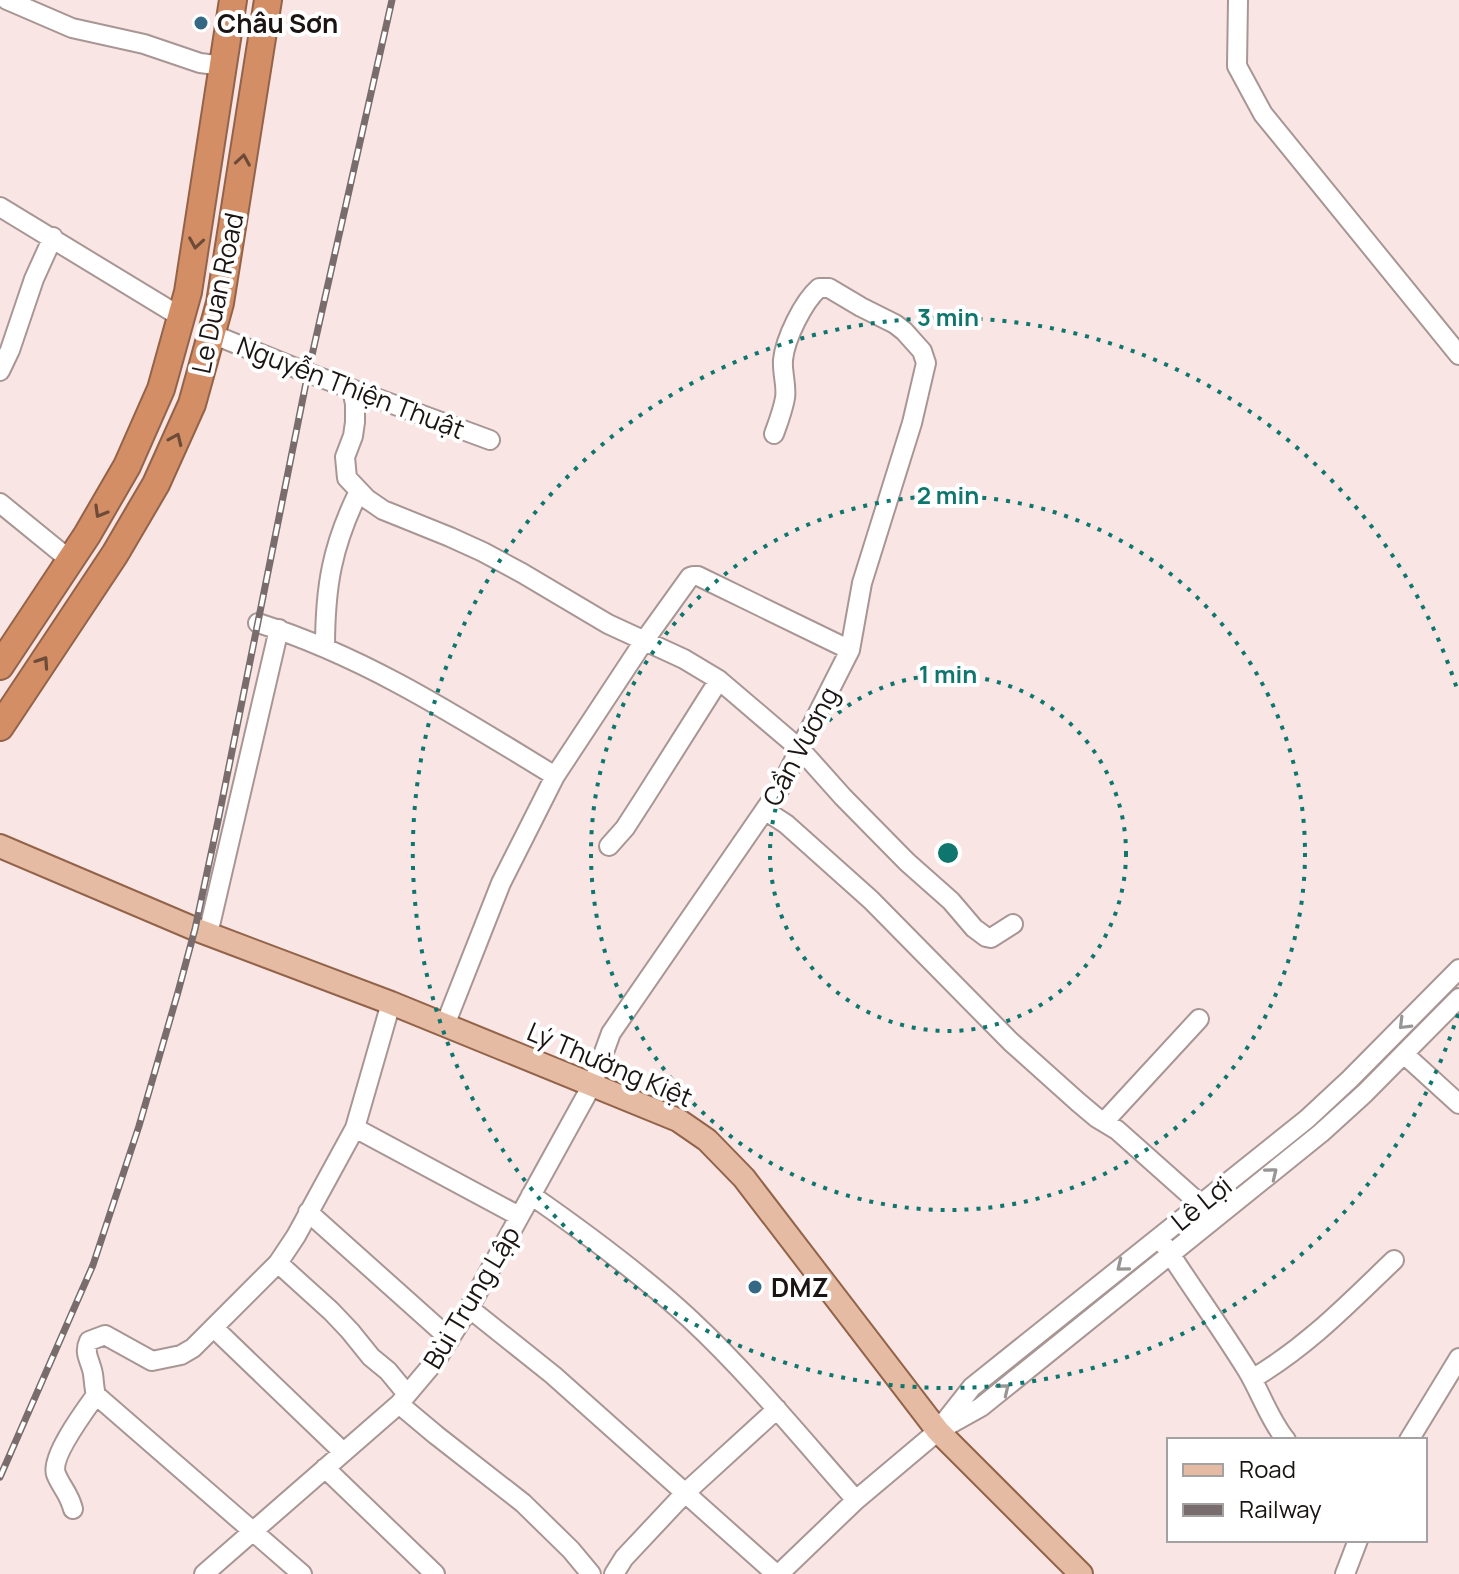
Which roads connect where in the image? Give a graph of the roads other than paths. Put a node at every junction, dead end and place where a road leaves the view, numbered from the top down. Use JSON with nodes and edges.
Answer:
{"nodes":[{"id":1,"x":7,"y":0,"type":"edge"},
{"id":2,"x":233,"y":0,"type":"edge"},
{"id":3,"x":268,"y":0,"type":"edge"},
{"id":4,"x":1238,"y":0,"type":"edge"},
{"id":5,"x":224,"y":66,"type":"junction"},
{"id":6,"x":257,"y":72,"type":"junction"},
{"id":7,"x":0,"y":207,"type":"edge"},
{"id":8,"x":53,"y":237,"type":"junction"},
{"id":9,"x":181,"y":317,"type":"junction"},
{"id":10,"x":212,"y":334,"type":"junction"},
{"id":11,"x":1459,"y":355,"type":"edge"},
{"id":12,"x":0,"y":371,"type":"edge"},
{"id":13,"x":352,"y":389,"type":"junction"},
{"id":14,"x":774,"y":434,"type":"dead end"},
{"id":15,"x":490,"y":440,"type":"dead end"},
{"id":16,"x":359,"y":491,"type":"junction"},
{"id":17,"x":0,"y":503,"type":"edge"},
{"id":18,"x":70,"y":560,"type":"junction"},
{"id":19,"x":258,"y":623,"type":"dead end"},
{"id":20,"x":279,"y":629,"type":"junction"},
{"id":21,"x":644,"y":641,"type":"junction"},
{"id":22,"x":325,"y":648,"type":"junction"},
{"id":23,"x":850,"y":650,"type":"junction"},
{"id":24,"x":0,"y":666,"type":"edge"},
{"id":25,"x":719,"y":680,"type":"junction"},
{"id":26,"x":0,"y":727,"type":"edge"},
{"id":27,"x":801,"y":750,"type":"junction"},
{"id":28,"x":555,"y":776,"type":"junction"},
{"id":29,"x":766,"y":811,"type":"junction"},
{"id":30,"x":0,"y":846,"type":"edge"},
{"id":31,"x":609,"y":846,"type":"dead end"},
{"id":32,"x":1013,"y":924,"type":"dead end"},
{"id":33,"x":208,"y":934,"type":"junction"},
{"id":34,"x":1456,"y":985,"type":"edge"},
{"id":35,"x":391,"y":1003,"type":"junction"},
{"id":36,"x":1199,"y":1019,"type":"dead end"},
{"id":37,"x":445,"y":1025,"type":"junction"},
{"id":38,"x":1404,"y":1054,"type":"junction"},
{"id":39,"x":592,"y":1085,"type":"junction"},
{"id":40,"x":1459,"y":1104,"type":"edge"},
{"id":41,"x":1307,"y":1119,"type":"junction"},
{"id":42,"x":1104,"y":1122,"type":"junction"},
{"id":43,"x":355,"y":1128,"type":"junction"},
{"id":44,"x":1321,"y":1133,"type":"junction"},
{"id":45,"x":531,"y":1195,"type":"junction"},
{"id":46,"x":1200,"y":1204,"type":"junction"},
{"id":47,"x":308,"y":1212,"type":"junction"},
{"id":48,"x":519,"y":1216,"type":"junction"},
{"id":49,"x":1217,"y":1218,"type":"junction"},
{"id":50,"x":1159,"y":1236,"type":"junction"},
{"id":51,"x":1171,"y":1255,"type":"junction"},
{"id":52,"x":1394,"y":1260,"type":"dead end"},
{"id":53,"x":278,"y":1263,"type":"junction"},
{"id":54,"x":469,"y":1308,"type":"junction"},
{"id":55,"x":214,"y":1328,"type":"junction"},
{"id":56,"x":1043,"y":1329,"type":"junction"},
{"id":57,"x":450,"y":1339,"type":"junction"},
{"id":58,"x":1057,"y":1346,"type":"junction"},
{"id":59,"x":1459,"y":1358,"type":"edge"},
{"id":60,"x":1252,"y":1379,"type":"junction"},
{"id":61,"x":96,"y":1395,"type":"junction"},
{"id":62,"x":403,"y":1399,"type":"junction"},
{"id":63,"x":777,"y":1409,"type":"junction"},
{"id":64,"x":938,"y":1431,"type":"junction"},
{"id":65,"x":1285,"y":1438,"type":"edge"},
{"id":66,"x":1410,"y":1438,"type":"edge"},
{"id":67,"x":343,"y":1452,"type":"junction"},
{"id":68,"x":325,"y":1468,"type":"junction"},
{"id":69,"x":685,"y":1493,"type":"junction"},
{"id":70,"x":856,"y":1500,"type":"junction"},
{"id":71,"x":73,"y":1509,"type":"dead end"},
{"id":72,"x":253,"y":1531,"type":"junction"},
{"id":73,"x":1357,"y":1542,"type":"edge"},
{"id":74,"x":204,"y":1574,"type":"edge"},
{"id":75,"x":302,"y":1574,"type":"edge"},
{"id":76,"x":435,"y":1574,"type":"edge"},
{"id":77,"x":591,"y":1574,"type":"edge"},
{"id":78,"x":614,"y":1574,"type":"edge"},
{"id":79,"x":777,"y":1574,"type":"edge"},
{"id":80,"x":1081,"y":1574,"type":"edge"},
{"id":81,"x":1345,"y":1574,"type":"edge"}],
"edges":[{"from":1,"to":5,"type":"street"},
{"from":2,"to":5,"type":"highway","name":"Le Duan Road"},
{"from":3,"to":6,"type":"highway","name":"Le Duan Road"},
{"from":4,"to":11,"type":"street"},
{"from":5,"to":6,"type":"highway"},
{"from":5,"to":9,"type":"highway","name":"Le Duan Road","one_way":true},
{"from":10,"to":6,"type":"highway","name":"Le Duan Road","one_way":true},
{"from":7,"to":8,"type":"street"},
{"from":8,"to":9,"type":"street"},
{"from":8,"to":12,"type":"street"},
{"from":9,"to":18,"type":"highway","name":"Le Duan Road","one_way":true},
{"from":10,"to":13,"type":"street","name":"Nguyễn Thiện Thuật"},
{"from":26,"to":10,"type":"highway","name":"Le Duan Road","one_way":true},
{"from":13,"to":15,"type":"street","name":"Nguyễn Thiện Thuật"},
{"from":13,"to":16,"type":"street"},
{"from":14,"to":23,"type":"street","name":"Cần Vương"},
{"from":16,"to":21,"type":"street"},
{"from":16,"to":22,"type":"street"},
{"from":17,"to":18,"type":"street"},
{"from":18,"to":24,"type":"highway","name":"Le Duan Road"},
{"from":19,"to":20,"type":"street"},
{"from":20,"to":22,"type":"street"},
{"from":20,"to":33,"type":"street"},
{"from":21,"to":23,"type":"street"},
{"from":21,"to":25,"type":"street"},
{"from":21,"to":28,"type":"street"},
{"from":22,"to":28,"type":"street"},
{"from":23,"to":27,"type":"street","name":"Cần Vương"},
{"from":25,"to":27,"type":"street"},
{"from":25,"to":31,"type":"street"},
{"from":27,"to":29,"type":"street","name":"Cần Vương"},
{"from":27,"to":32,"type":"street"},
{"from":28,"to":37,"type":"street"},
{"from":29,"to":39,"type":"street","name":"Cần Vương"},
{"from":29,"to":42,"type":"street"},
{"from":30,"to":33,"type":"main road","name":"Lý Thường Kiệt"},
{"from":33,"to":35,"type":"main road","name":"Lý Thường Kiệt"},
{"from":34,"to":38,"type":"street","name":"Lê Lợi"},
{"from":34,"to":41,"type":"street","name":"Lê Lợi","one_way":true},
{"from":35,"to":37,"type":"main road","name":"Lý Thường Kiệt"},
{"from":35,"to":43,"type":"street"},
{"from":36,"to":42,"type":"street"},
{"from":37,"to":39,"type":"main road","name":"Lý Thường Kiệt"},
{"from":38,"to":40,"type":"street"},
{"from":38,"to":44,"type":"street","name":"Lê Lợi"},
{"from":39,"to":45,"type":"street","name":"Bùi Trung Lập"},
{"from":39,"to":64,"type":"main road","name":"Lý Thường Kiệt"},
{"from":41,"to":44,"type":"street"},
{"from":41,"to":46,"type":"street","name":"Lê Lợi"},
{"from":42,"to":46,"type":"street"},
{"from":43,"to":47,"type":"street"},
{"from":43,"to":48,"type":"street"},
{"from":49,"to":44,"type":"street","name":"Lê Lợi","one_way":true},
{"from":45,"to":48,"type":"street","name":"Bùi Trung Lập"},
{"from":45,"to":63,"type":"street"},
{"from":46,"to":49,"type":"street"},
{"from":46,"to":50,"type":"street","name":"Lê Lợi"},
{"from":47,"to":53,"type":"street"},
{"from":47,"to":57,"type":"street"},
{"from":48,"to":54,"type":"street","name":"Bùi Trung Lập"},
{"from":49,"to":51,"type":"street","name":"Lê Lợi"},
{"from":50,"to":51,"type":"street"},
{"from":50,"to":56,"type":"street","name":"Lê Lợi","one_way":true},
{"from":51,"to":58,"type":"street","name":"Lê Lợi"},
{"from":51,"to":60,"type":"street"},
{"from":52,"to":60,"type":"street"},
{"from":53,"to":55,"type":"street"},
{"from":53,"to":62,"type":"street"},
{"from":54,"to":57,"type":"street","name":"Bùi Trung Lập"},
{"from":54,"to":69,"type":"street"},
{"from":55,"to":61,"type":"street"},
{"from":55,"to":67,"type":"street"},
{"from":56,"to":58,"type":"street"},
{"from":56,"to":64,"type":"street","name":"Lê Lợi"},
{"from":57,"to":62,"type":"street","name":"Bùi Trung Lập"},
{"from":64,"to":58,"type":"street","name":"Lê Lợi","one_way":true},
{"from":59,"to":66,"type":"street"},
{"from":60,"to":65,"type":"street"},
{"from":61,"to":71,"type":"street"},
{"from":61,"to":72,"type":"street"},
{"from":62,"to":67,"type":"street","name":"Bùi Trung Lập"},
{"from":62,"to":77,"type":"street"},
{"from":63,"to":69,"type":"street"},
{"from":63,"to":70,"type":"street"},
{"from":64,"to":70,"type":"street","name":"Lê Lợi"},
{"from":64,"to":80,"type":"main road","name":"Lý Thường Kiệt"},
{"from":67,"to":68,"type":"street","name":"Bùi Trung Lập"},
{"from":68,"to":72,"type":"street","name":"Bùi Trung Lập"},
{"from":68,"to":76,"type":"street"},
{"from":69,"to":78,"type":"street"},
{"from":69,"to":79,"type":"street"},
{"from":70,"to":79,"type":"street","name":"Lê Lợi"},
{"from":72,"to":74,"type":"street","name":"Bùi Trung Lập"},
{"from":72,"to":75,"type":"street"},
{"from":73,"to":81,"type":"street"}]}
